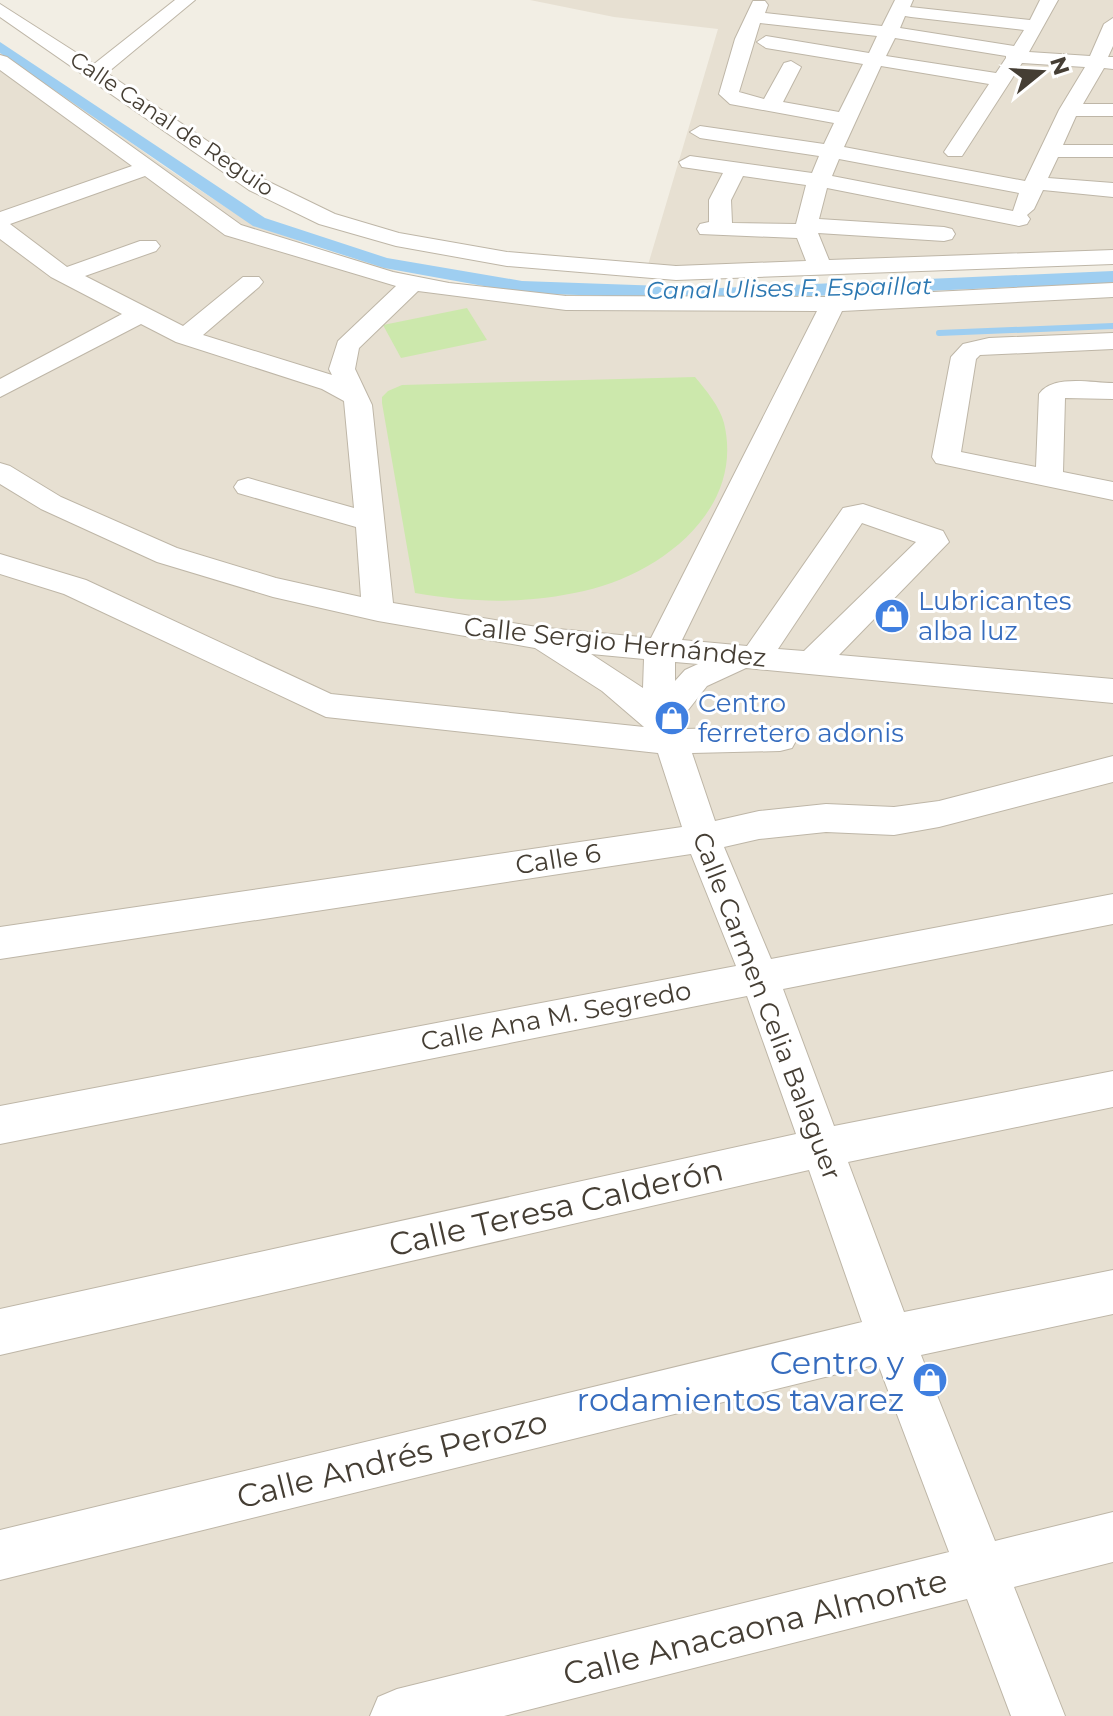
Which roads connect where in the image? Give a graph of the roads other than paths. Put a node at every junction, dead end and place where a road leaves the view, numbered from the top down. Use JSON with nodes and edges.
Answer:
{"nodes":[{"id":1,"x":186,"y":0,"type":"edge"},
{"id":2,"x":1042,"y":2,"type":"edge"},
{"id":3,"x":902,"y":5,"type":"edge"},
{"id":4,"x":872,"y":7,"type":"dead end"},
{"id":5,"x":0,"y":9,"type":"edge"},
{"id":6,"x":757,"y":9,"type":"edge"},
{"id":7,"x":1036,"y":26,"type":"junction"},
{"id":8,"x":1112,"y":29,"type":"edge"},
{"id":9,"x":889,"y":32,"type":"junction"},
{"id":10,"x":744,"y":39,"type":"junction"},
{"id":11,"x":1016,"y":54,"type":"junction"},
{"id":12,"x":877,"y":58,"type":"junction"},
{"id":13,"x":0,"y":61,"type":"edge"},
{"id":14,"x":1104,"y":62,"type":"edge"},
{"id":15,"x":791,"y":67,"type":"dead end"},
{"id":16,"x":95,"y":73,"type":"junction"},
{"id":17,"x":26,"y":80,"type":"junction"},
{"id":18,"x":1000,"y":80,"type":"junction"},
{"id":19,"x":0,"y":88,"type":"edge"},
{"id":20,"x":770,"y":107,"type":"junction"},
{"id":21,"x":1069,"y":110,"type":"junction"},
{"id":22,"x":1113,"y":110,"type":"edge"},
{"id":23,"x":846,"y":119,"type":"junction"},
{"id":24,"x":700,"y":132,"type":"dead end"},
{"id":25,"x":831,"y":151,"type":"junction"},
{"id":26,"x":1051,"y":151,"type":"junction"},
{"id":27,"x":1113,"y":151,"type":"edge"},
{"id":28,"x":955,"y":152,"type":"dead end"},
{"id":29,"x":690,"y":162,"type":"dead end"},
{"id":30,"x":148,"y":168,"type":"junction"},
{"id":31,"x":736,"y":168,"type":"junction"},
{"id":32,"x":818,"y":180,"type":"junction"},
{"id":33,"x":1034,"y":186,"type":"junction"},
{"id":34,"x":1113,"y":190,"type":"edge"},
{"id":35,"x":1019,"y":219,"type":"junction"},
{"id":36,"x":0,"y":220,"type":"edge"},
{"id":37,"x":0,"y":228,"type":"edge"},
{"id":38,"x":807,"y":228,"type":"junction"},
{"id":39,"x":944,"y":234,"type":"dead end"},
{"id":40,"x":148,"y":246,"type":"dead end"},
{"id":41,"x":1113,"y":257,"type":"edge"},
{"id":42,"x":1023,"y":262,"type":"junction"},
{"id":43,"x":821,"y":270,"type":"junction"},
{"id":44,"x":66,"y":275,"type":"junction"},
{"id":45,"x":251,"y":282,"type":"dead end"},
{"id":46,"x":413,"y":283,"type":"junction"},
{"id":47,"x":1113,"y":290,"type":"edge"},
{"id":48,"x":833,"y":304,"type":"junction"},
{"id":49,"x":141,"y":314,"type":"junction"},
{"id":50,"x":185,"y":337,"type":"junction"},
{"id":51,"x":1113,"y":341,"type":"edge"},
{"id":52,"x":0,"y":389,"type":"edge"},
{"id":53,"x":1113,"y":391,"type":"edge"},
{"id":54,"x":353,"y":395,"type":"junction"},
{"id":55,"x":0,"y":472,"type":"edge"},
{"id":56,"x":1049,"y":478,"type":"junction"},
{"id":57,"x":248,"y":487,"type":"dead end"},
{"id":58,"x":1113,"y":491,"type":"edge"},
{"id":59,"x":370,"y":522,"type":"junction"},
{"id":60,"x":0,"y":564,"type":"edge"},
{"id":61,"x":378,"y":611,"type":"junction"},
{"id":62,"x":537,"y":638,"type":"junction"},
{"id":63,"x":661,"y":650,"type":"junction"},
{"id":64,"x":751,"y":657,"type":"junction"},
{"id":65,"x":812,"y":663,"type":"junction"},
{"id":66,"x":1113,"y":691,"type":"edge"},
{"id":67,"x":668,"y":731,"type":"junction"},
{"id":68,"x":780,"y":739,"type":"dead end"},
{"id":69,"x":1113,"y":769,"type":"edge"},
{"id":70,"x":703,"y":838,"type":"junction"},
{"id":71,"x":1113,"y":909,"type":"edge"},
{"id":72,"x":0,"y":943,"type":"edge"},
{"id":73,"x":759,"y":976,"type":"junction"},
{"id":74,"x":1113,"y":1089,"type":"edge"},
{"id":75,"x":0,"y":1125,"type":"edge"},
{"id":76,"x":821,"y":1148,"type":"junction"},
{"id":77,"x":1113,"y":1292,"type":"edge"},
{"id":78,"x":0,"y":1332,"type":"edge"},
{"id":79,"x":891,"y":1338,"type":"junction"},
{"id":80,"x":1113,"y":1537,"type":"edge"},
{"id":81,"x":0,"y":1555,"type":"edge"},
{"id":82,"x":980,"y":1570,"type":"junction"},
{"id":83,"x":397,"y":1716,"type":"edge"},
{"id":84,"x":1038,"y":1716,"type":"edge"}],
"edges":[{"from":1,"to":16,"type":"street"},
{"from":2,"to":7,"type":"street"},
{"from":3,"to":4,"type":"street"},
{"from":3,"to":7,"type":"street"},
{"from":3,"to":9,"type":"street"},
{"from":5,"to":16,"type":"street","name":"Calle Canal de Reguio"},
{"from":6,"to":9,"type":"street"},
{"from":6,"to":10,"type":"street"},
{"from":7,"to":11,"type":"street"},
{"from":8,"to":14,"type":"street"},
{"from":9,"to":11,"type":"street"},
{"from":9,"to":12,"type":"street"},
{"from":10,"to":12,"type":"street"},
{"from":10,"to":20,"type":"street"},
{"from":11,"to":14,"type":"street"},
{"from":11,"to":18,"type":"street"},
{"from":12,"to":18,"type":"street"},
{"from":12,"to":23,"type":"street"},
{"from":13,"to":17,"type":"street","name":"Calle Canal de Reguio"},
{"from":14,"to":21,"type":"street"},
{"from":15,"to":20,"type":"street"},
{"from":16,"to":43,"type":"street","name":"Calle Canal de Reguio"},
{"from":17,"to":19,"type":"street"},
{"from":17,"to":30,"type":"street","name":"Calle Canal de Reguio"},
{"from":18,"to":28,"type":"street"},
{"from":20,"to":23,"type":"street"},
{"from":21,"to":22,"type":"street"},
{"from":21,"to":26,"type":"street"},
{"from":23,"to":25,"type":"street"},
{"from":24,"to":25,"type":"street"},
{"from":25,"to":32,"type":"street"},
{"from":25,"to":33,"type":"street"},
{"from":26,"to":27,"type":"street"},
{"from":26,"to":33,"type":"street"},
{"from":29,"to":31,"type":"street"},
{"from":30,"to":36,"type":"street"},
{"from":30,"to":46,"type":"street","name":"Calle Canal de Reguio"},
{"from":31,"to":32,"type":"street"},
{"from":31,"to":38,"type":"street"},
{"from":32,"to":35,"type":"street"},
{"from":32,"to":38,"type":"street"},
{"from":33,"to":34,"type":"street"},
{"from":33,"to":35,"type":"street"},
{"from":35,"to":42,"type":"street"},
{"from":37,"to":44,"type":"street"},
{"from":38,"to":39,"type":"street"},
{"from":38,"to":43,"type":"street"},
{"from":40,"to":44,"type":"street"},
{"from":41,"to":42,"type":"street","name":"Calle Canal de Reguio"},
{"from":42,"to":43,"type":"street","name":"Calle Canal de Reguio"},
{"from":44,"to":49,"type":"street"},
{"from":45,"to":50,"type":"street"},
{"from":46,"to":48,"type":"street","name":"Calle Canal de Reguio"},
{"from":46,"to":54,"type":"street"},
{"from":47,"to":48,"type":"street","name":"Calle Canal de Reguio"},
{"from":48,"to":63,"type":"street","name":"Calle Carmen Celia Balaguer"},
{"from":49,"to":50,"type":"street"},
{"from":49,"to":52,"type":"street"},
{"from":50,"to":54,"type":"street"},
{"from":51,"to":56,"type":"street"},
{"from":53,"to":56,"type":"street"},
{"from":54,"to":59,"type":"street"},
{"from":55,"to":61,"type":"street","name":"Calle Sergio Hernández"},
{"from":56,"to":58,"type":"street"},
{"from":57,"to":59,"type":"street"},
{"from":59,"to":61,"type":"street"},
{"from":60,"to":67,"type":"street"},
{"from":61,"to":62,"type":"street","name":"Calle Sergio Hernández"},
{"from":62,"to":63,"type":"street","name":"Calle Sergio Hernández"},
{"from":62,"to":67,"type":"street"},
{"from":63,"to":64,"type":"street","name":"Calle Sergio Hernández"},
{"from":63,"to":67,"type":"street","name":"Calle Carmen Celia Balaguer"},
{"from":64,"to":65,"type":"street","name":"Calle Sergio Hernández"},
{"from":64,"to":65,"type":"street"},
{"from":64,"to":67,"type":"street"},
{"from":65,"to":66,"type":"street","name":"Calle Sergio Hernández"},
{"from":67,"to":68,"type":"street"},
{"from":67,"to":70,"type":"street","name":"Calle Carmen Celia Balaguer"},
{"from":69,"to":70,"type":"street","name":"Calle 6"},
{"from":70,"to":72,"type":"street","name":"Calle 6"},
{"from":70,"to":73,"type":"street","name":"Calle Carmen Celia Balaguer"},
{"from":71,"to":73,"type":"street","name":"Calle Ana M. Segredo"},
{"from":73,"to":75,"type":"street","name":"Calle Ana M. Segredo"},
{"from":73,"to":76,"type":"street","name":"Calle Carmen Celia Balaguer"},
{"from":74,"to":76,"type":"street","name":"Calle Teresa Calderón"},
{"from":76,"to":78,"type":"street","name":"Calle Teresa Calderón"},
{"from":76,"to":79,"type":"street","name":"Calle Carmen Celia Balaguer"},
{"from":77,"to":79,"type":"street","name":"Calle Andrés Perozo"},
{"from":79,"to":81,"type":"street","name":"Calle Andrés Perozo"},
{"from":79,"to":82,"type":"street","name":"Calle Carmen Celia Balaguer"},
{"from":80,"to":82,"type":"street","name":"Calle Anacaona Almonte"},
{"from":82,"to":83,"type":"street","name":"Calle Anacaona Almonte"},
{"from":82,"to":84,"type":"street","name":"Calle Carmen Celia Balaguer"}]}
